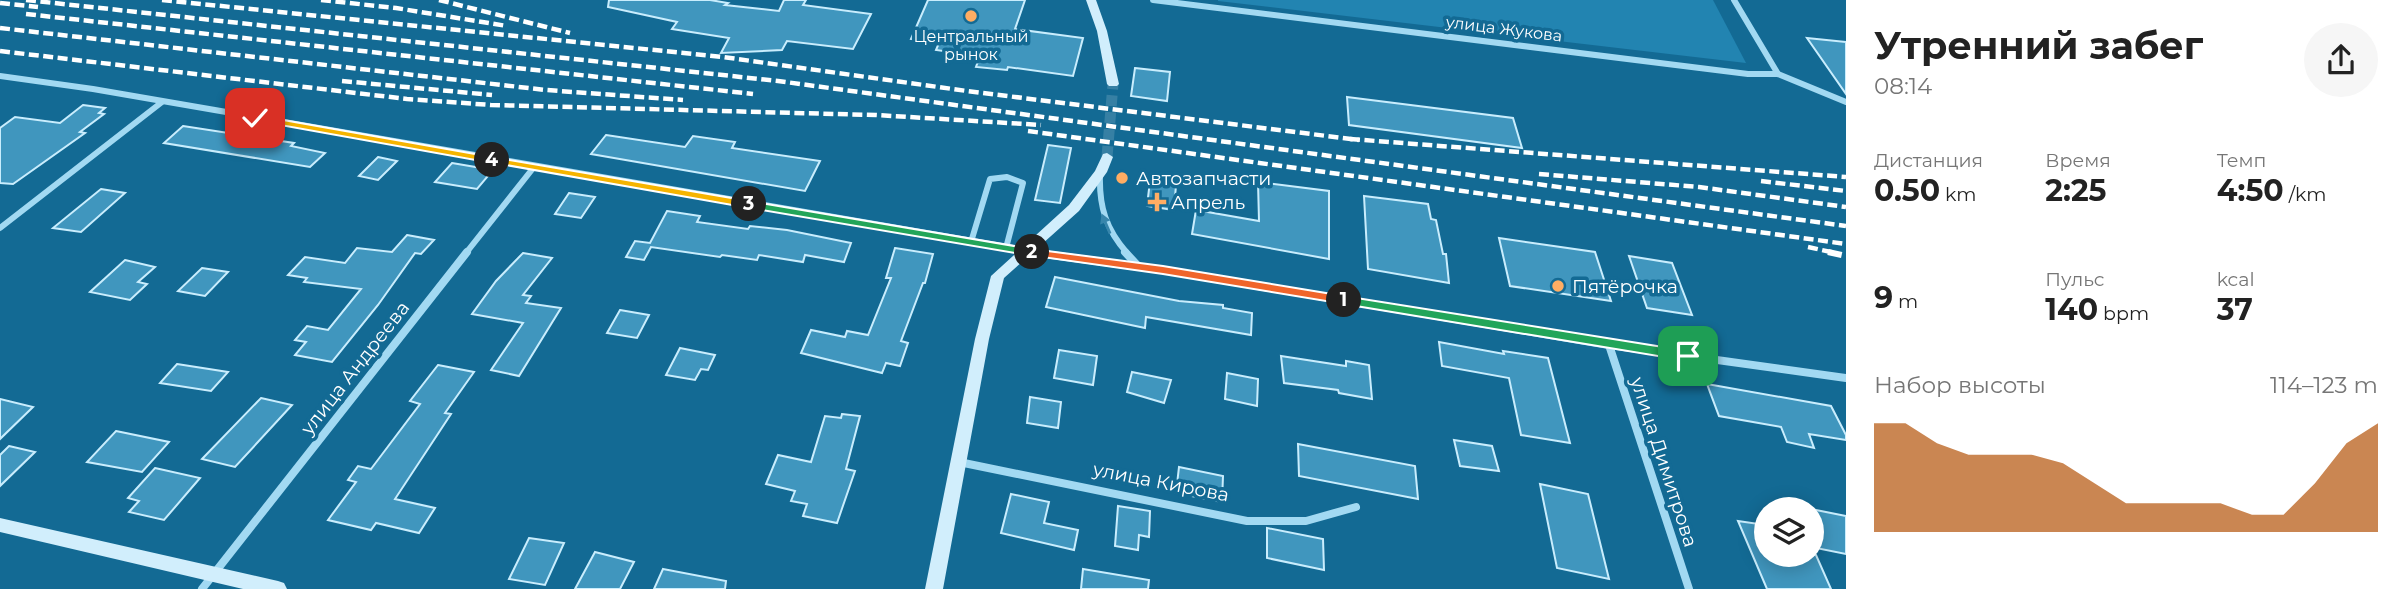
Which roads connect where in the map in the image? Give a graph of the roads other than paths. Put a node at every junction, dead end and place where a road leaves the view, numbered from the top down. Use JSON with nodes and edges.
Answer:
{"nodes":[{"id":1,"x":1091,"y":0,"type":"edge"},
{"id":2,"x":1153,"y":0,"type":"edge"},
{"id":3,"x":1734,"y":0,"type":"edge"},
{"id":4,"x":1778,"y":74,"type":"junction"},
{"id":5,"x":0,"y":76,"type":"edge"},
{"id":6,"x":1112,"y":84,"type":"tunnel mouth"},
{"id":7,"x":162,"y":102,"type":"junction"},
{"id":8,"x":1846,"y":102,"type":"edge"},
{"id":9,"x":1107,"y":157,"type":"tunnel mouth"},
{"id":10,"x":534,"y":167,"type":"junction"},
{"id":11,"x":1101,"y":172,"type":"junction"},
{"id":12,"x":0,"y":228,"type":"edge"},
{"id":13,"x":971,"y":242,"type":"junction"},
{"id":14,"x":1006,"y":248,"type":"junction"},
{"id":15,"x":1024,"y":251,"type":"junction"},
{"id":16,"x":1138,"y":267,"type":"junction"},
{"id":17,"x":1609,"y":345,"type":"junction"},
{"id":18,"x":1846,"y":378,"type":"edge"},
{"id":19,"x":959,"y":462,"type":"junction"},
{"id":20,"x":1356,"y":506,"type":"dead end"},
{"id":21,"x":0,"y":525,"type":"edge"},
{"id":22,"x":214,"y":573,"type":"junction"},
{"id":23,"x":202,"y":589,"type":"edge"},
{"id":24,"x":278,"y":589,"type":"edge"},
{"id":25,"x":934,"y":589,"type":"edge"},
{"id":26,"x":1689,"y":589,"type":"edge"}],
"edges":[{"from":1,"to":6,"type":"main road"},
{"from":2,"to":4,"type":"street","name":"улица Жукова"},
{"from":3,"to":4,"type":"street"},
{"from":4,"to":8,"type":"street","name":"улица Жукова"},
{"from":5,"to":7,"type":"street"},
{"from":7,"to":10,"type":"street"},
{"from":7,"to":12,"type":"street"},
{"from":9,"to":11,"type":"main road"},
{"from":10,"to":13,"type":"street"},
{"from":10,"to":22,"type":"street","name":"улица Андреева"},
{"from":11,"to":15,"type":"main road"},
{"from":16,"to":11,"type":"street","one_way":true},
{"from":13,"to":14,"type":"street"},
{"from":13,"to":14,"type":"street"},
{"from":14,"to":15,"type":"street"},
{"from":15,"to":16,"type":"street"},
{"from":15,"to":19,"type":"main road"},
{"from":16,"to":17,"type":"street"},
{"from":17,"to":18,"type":"street"},
{"from":17,"to":26,"type":"street","name":"улица Димитрова"},
{"from":19,"to":20,"type":"street","name":"улица Кирова"},
{"from":19,"to":25,"type":"main road"},
{"from":21,"to":22,"type":"main road"},
{"from":22,"to":23,"type":"street","name":"улица Андреева"},
{"from":22,"to":24,"type":"main road"}]}
